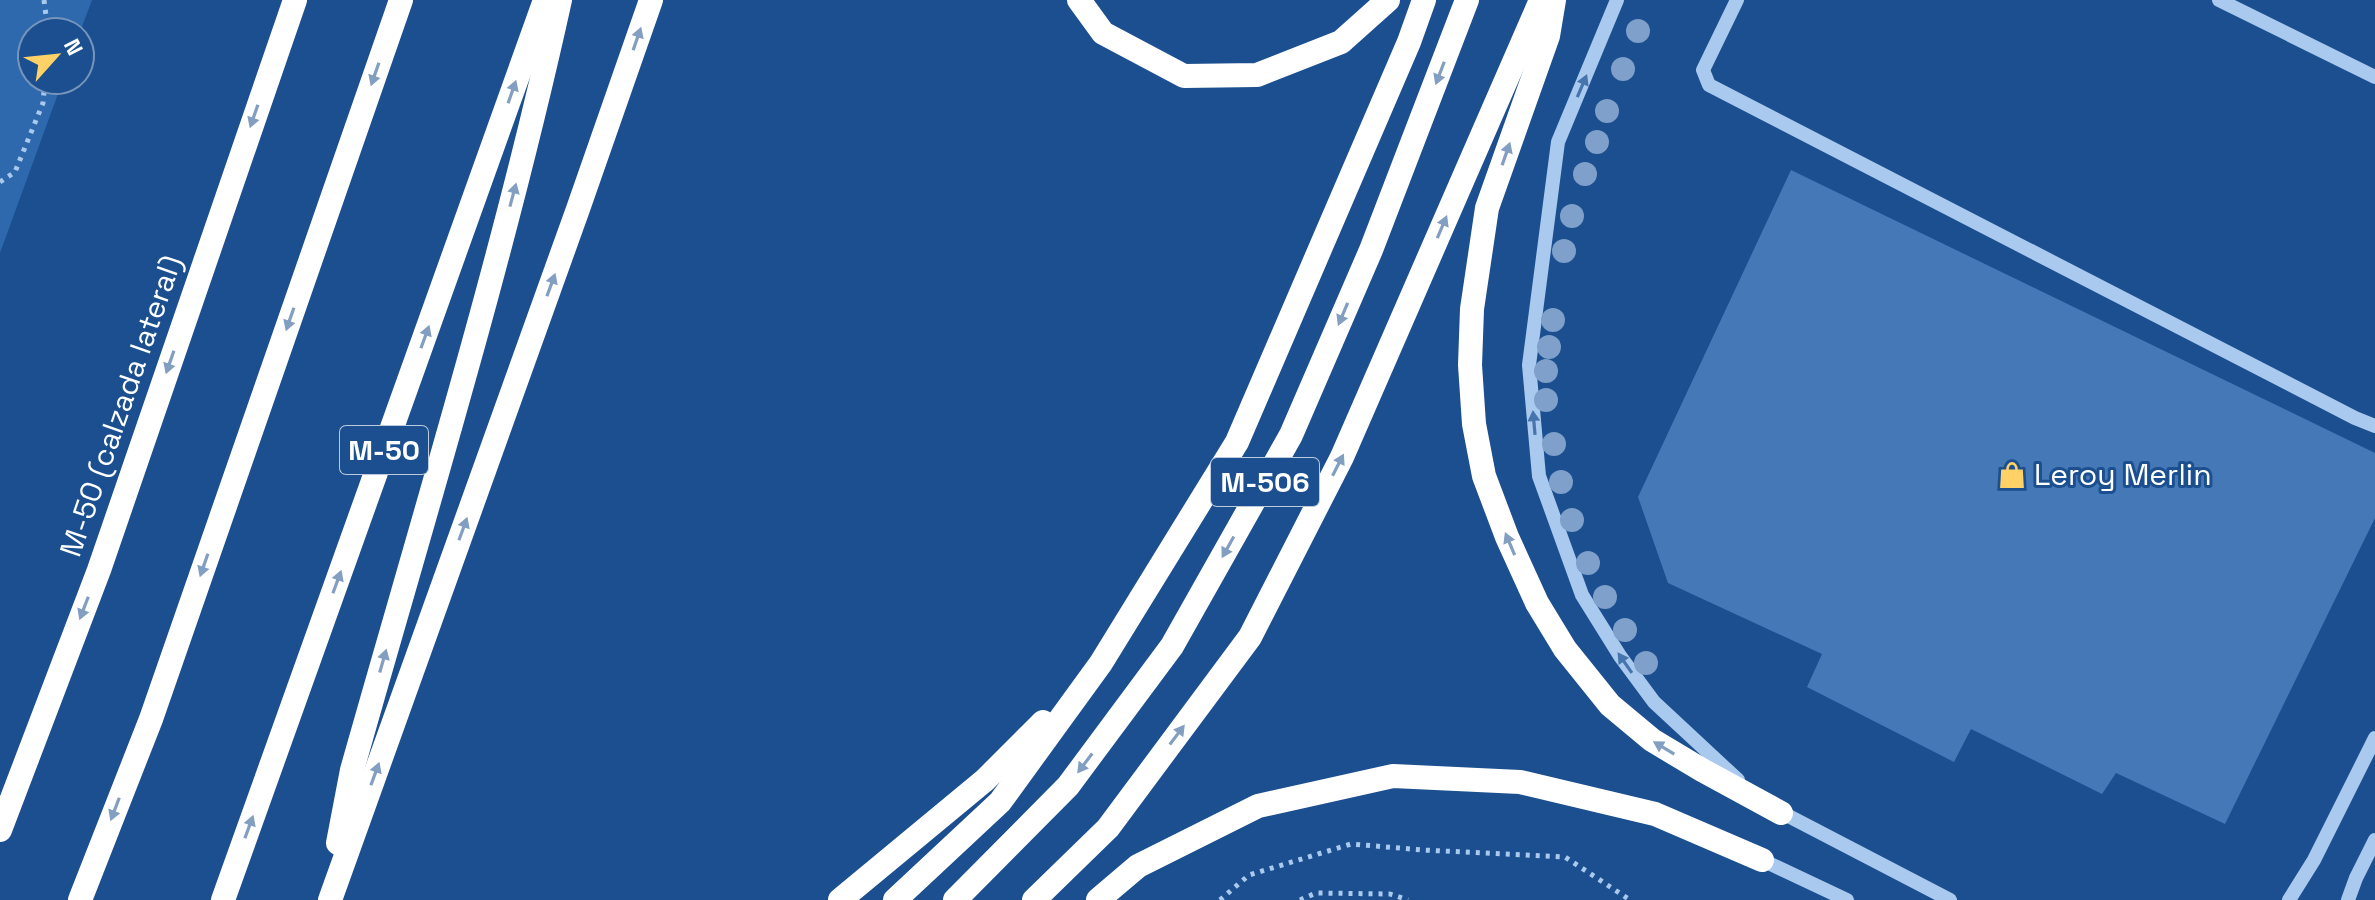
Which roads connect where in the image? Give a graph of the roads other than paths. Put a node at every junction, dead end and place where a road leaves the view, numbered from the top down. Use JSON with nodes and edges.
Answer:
{"nodes":[{"id":1,"x":294,"y":0,"type":"edge"},
{"id":2,"x":401,"y":0,"type":"edge"},
{"id":3,"x":545,"y":0,"type":"edge"},
{"id":4,"x":560,"y":0,"type":"edge"},
{"id":5,"x":651,"y":0,"type":"edge"},
{"id":6,"x":1079,"y":0,"type":"edge"},
{"id":7,"x":1388,"y":0,"type":"edge"},
{"id":8,"x":1424,"y":0,"type":"edge"},
{"id":9,"x":1467,"y":0,"type":"edge"},
{"id":10,"x":1541,"y":0,"type":"edge"},
{"id":11,"x":1554,"y":0,"type":"edge"},
{"id":12,"x":1617,"y":0,"type":"edge"},
{"id":13,"x":1737,"y":0,"type":"edge"},
{"id":14,"x":2219,"y":0,"type":"edge"},
{"id":15,"x":2375,"y":77,"type":"edge"},
{"id":16,"x":2375,"y":426,"type":"edge"},
{"id":17,"x":1101,"y":663,"type":"junction"},
{"id":18,"x":2375,"y":738,"type":"edge"},
{"id":19,"x":1781,"y":813,"type":"junction"},
{"id":20,"x":0,"y":830,"type":"edge"},
{"id":21,"x":2375,"y":840,"type":"edge"},
{"id":22,"x":1762,"y":860,"type":"joint"},
{"id":23,"x":80,"y":900,"type":"edge"},
{"id":24,"x":223,"y":900,"type":"edge"},
{"id":25,"x":328,"y":900,"type":"edge"},
{"id":26,"x":840,"y":900,"type":"edge"},
{"id":27,"x":895,"y":900,"type":"edge"},
{"id":28,"x":955,"y":900,"type":"edge"},
{"id":29,"x":1034,"y":900,"type":"edge"},
{"id":30,"x":1098,"y":900,"type":"edge"},
{"id":31,"x":1847,"y":900,"type":"edge"},
{"id":32,"x":1950,"y":900,"type":"edge"},
{"id":33,"x":2289,"y":900,"type":"edge"},
{"id":34,"x":2348,"y":900,"type":"edge"}],
"edges":[{"from":1,"to":20,"type":"highway","name":"M-50 (calzada lateral)","one_way":true},
{"from":2,"to":23,"type":"highway","one_way":true},
{"from":24,"to":3,"type":"highway","number":"M-50","one_way":true},
{"from":25,"to":4,"type":"highway","one_way":true},
{"from":25,"to":5,"type":"highway","one_way":true},
{"from":6,"to":7,"type":"highway"},
{"from":8,"to":17,"type":"highway"},
{"from":9,"to":28,"type":"highway","number":"M-506","one_way":true},
{"from":29,"to":10,"type":"highway","number":"M-506","one_way":true},
{"from":19,"to":11,"type":"highway","one_way":true},
{"from":19,"to":12,"type":"street","one_way":true},
{"from":13,"to":16,"type":"street"},
{"from":14,"to":15,"type":"street"},
{"from":17,"to":26,"type":"highway"},
{"from":17,"to":27,"type":"highway"},
{"from":18,"to":33,"type":"street"},
{"from":19,"to":32,"type":"street"},
{"from":21,"to":34,"type":"street"},
{"from":22,"to":30,"type":"highway"},
{"from":22,"to":31,"type":"street"}]}
